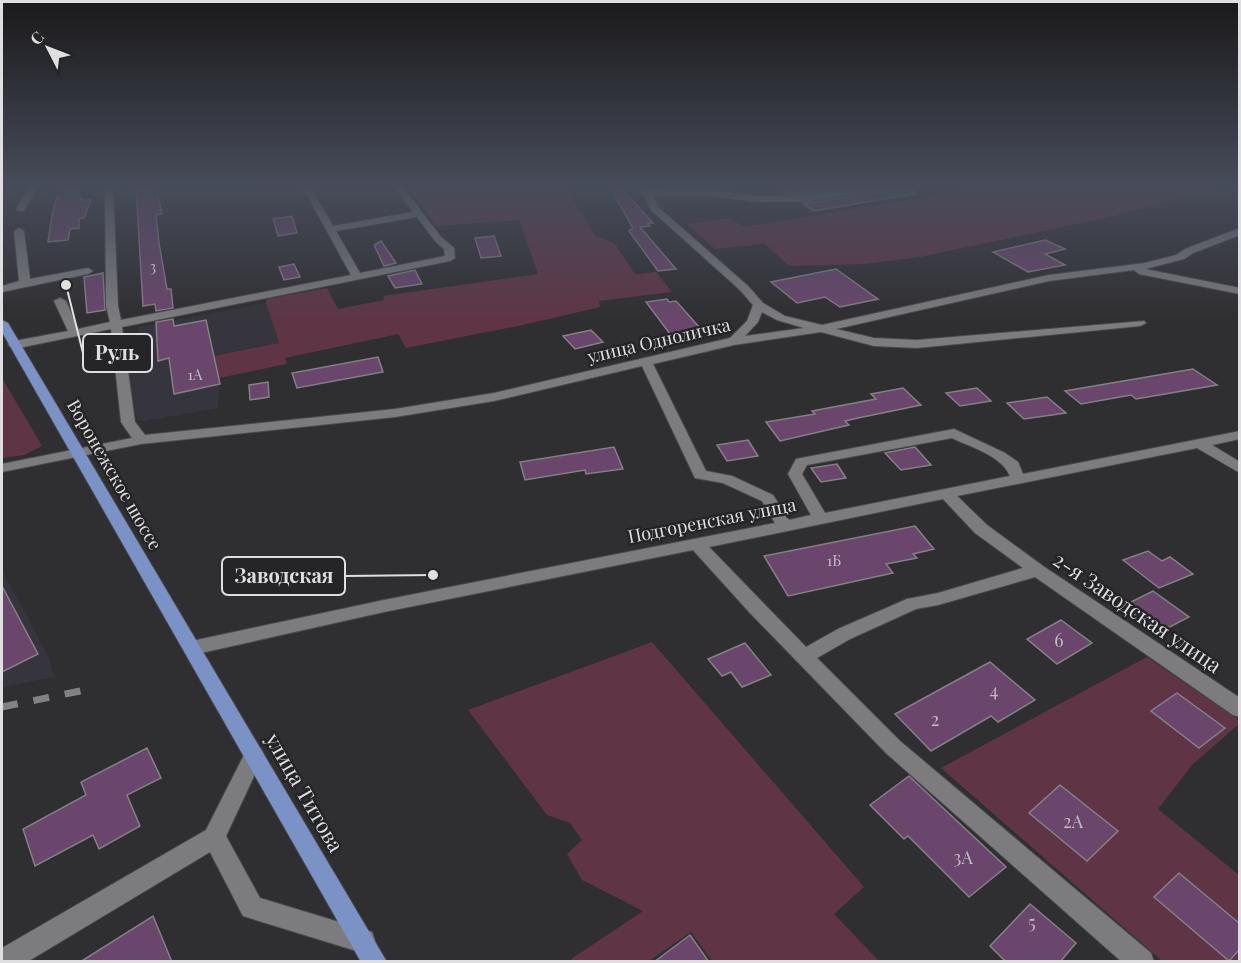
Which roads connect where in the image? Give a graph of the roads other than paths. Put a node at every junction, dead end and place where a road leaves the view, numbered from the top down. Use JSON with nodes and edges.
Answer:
{"nodes":[{"id":1,"x":19,"y":231,"type":"dead end"},
{"id":2,"x":110,"y":231,"type":"edge"},
{"id":3,"x":331,"y":231,"type":"edge"},
{"id":4,"x":432,"y":231,"type":"edge"},
{"id":5,"x":680,"y":231,"type":"edge"},
{"id":6,"x":1239,"y":231,"type":"edge"},
{"id":7,"x":1130,"y":269,"type":"junction"},
{"id":8,"x":88,"y":271,"type":"dead end"},
{"id":9,"x":357,"y":276,"type":"junction"},
{"id":10,"x":26,"y":283,"type":"junction"},
{"id":11,"x":2,"y":289,"type":"edge"},
{"id":12,"x":1239,"y":291,"type":"edge"},
{"id":13,"x":60,"y":302,"type":"dead end"},
{"id":14,"x":759,"y":304,"type":"junction"},
{"id":15,"x":2,"y":323,"type":"edge"},
{"id":16,"x":116,"y":323,"type":"junction"},
{"id":17,"x":1140,"y":323,"type":"dead end"},
{"id":18,"x":819,"y":329,"type":"junction"},
{"id":19,"x":74,"y":332,"type":"junction"},
{"id":20,"x":734,"y":341,"type":"junction"},
{"id":21,"x":14,"y":345,"type":"junction"},
{"id":22,"x":647,"y":363,"type":"junction"},
{"id":23,"x":1239,"y":435,"type":"edge"},
{"id":24,"x":141,"y":440,"type":"junction"},
{"id":25,"x":1198,"y":443,"type":"junction"},
{"id":26,"x":78,"y":451,"type":"junction"},
{"id":27,"x":2,"y":468,"type":"edge"},
{"id":28,"x":1239,"y":469,"type":"edge"},
{"id":29,"x":1018,"y":480,"type":"junction"},
{"id":30,"x":946,"y":494,"type":"junction"},
{"id":31,"x":821,"y":519,"type":"junction"},
{"id":32,"x":785,"y":526,"type":"junction"},
{"id":33,"x":697,"y":544,"type":"junction"},
{"id":34,"x":1037,"y":570,"type":"junction"},
{"id":35,"x":192,"y":648,"type":"junction"},
{"id":36,"x":804,"y":657,"type":"junction"},
{"id":37,"x":1239,"y":710,"type":"edge"},
{"id":38,"x":254,"y":755,"type":"junction"},
{"id":39,"x":214,"y":837,"type":"junction"},
{"id":40,"x":363,"y":941,"type":"junction"},
{"id":41,"x":2,"y":962,"type":"edge"},
{"id":42,"x":375,"y":962,"type":"edge"},
{"id":43,"x":1142,"y":962,"type":"edge"}],
"edges":[{"from":1,"to":10,"type":"street"},
{"from":2,"to":16,"type":"street"},
{"from":3,"to":9,"type":"street"},
{"from":4,"to":9,"type":"street"},
{"from":5,"to":14,"type":"street"},
{"from":6,"to":7,"type":"street","name":"улица Одноличка"},
{"from":7,"to":12,"type":"street"},
{"from":7,"to":18,"type":"street","name":"улица Одноличка"},
{"from":8,"to":10,"type":"street"},
{"from":9,"to":16,"type":"street"},
{"from":10,"to":11,"type":"street"},
{"from":13,"to":19,"type":"street"},
{"from":14,"to":18,"type":"street"},
{"from":14,"to":20,"type":"street"},
{"from":15,"to":21,"type":"main road","name":"Воронежское шоссе"},
{"from":16,"to":19,"type":"street"},
{"from":16,"to":24,"type":"street"},
{"from":17,"to":18,"type":"street"},
{"from":18,"to":20,"type":"street","name":"улица Одноличка"},
{"from":19,"to":21,"type":"street"},
{"from":20,"to":22,"type":"street","name":"улица Одноличка"},
{"from":21,"to":26,"type":"main road","name":"Воронежское шоссе"},
{"from":22,"to":24,"type":"street","name":"улица Одноличка"},
{"from":22,"to":32,"type":"street"},
{"from":23,"to":25,"type":"street","name":"Подгоренская улица"},
{"from":24,"to":26,"type":"street","name":"улица Одноличка"},
{"from":25,"to":28,"type":"street"},
{"from":25,"to":29,"type":"street","name":"Подгоренская улица"},
{"from":26,"to":27,"type":"street","name":"улица Одноличка"},
{"from":26,"to":35,"type":"main road","name":"Воронежское шоссе"},
{"from":29,"to":30,"type":"street","name":"Подгоренская улица"},
{"from":29,"to":31,"type":"street"},
{"from":30,"to":31,"type":"street","name":"Подгоренская улица"},
{"from":30,"to":34,"type":"street"},
{"from":31,"to":32,"type":"street","name":"Подгоренская улица"},
{"from":32,"to":33,"type":"street","name":"Подгоренская улица"},
{"from":33,"to":35,"type":"street","name":"Подгоренская улица"},
{"from":33,"to":36,"type":"street"},
{"from":34,"to":36,"type":"street","name":"2-я Заводская улица"},
{"from":34,"to":37,"type":"street","name":"2-я Заводская улица"},
{"from":35,"to":38,"type":"main road","name":"улица Титова"},
{"from":36,"to":43,"type":"street"},
{"from":38,"to":39,"type":"street"},
{"from":38,"to":40,"type":"main road","name":"улица Титова"},
{"from":39,"to":40,"type":"street"},
{"from":39,"to":41,"type":"street"},
{"from":40,"to":42,"type":"main road","name":"улица Титова"}]}
